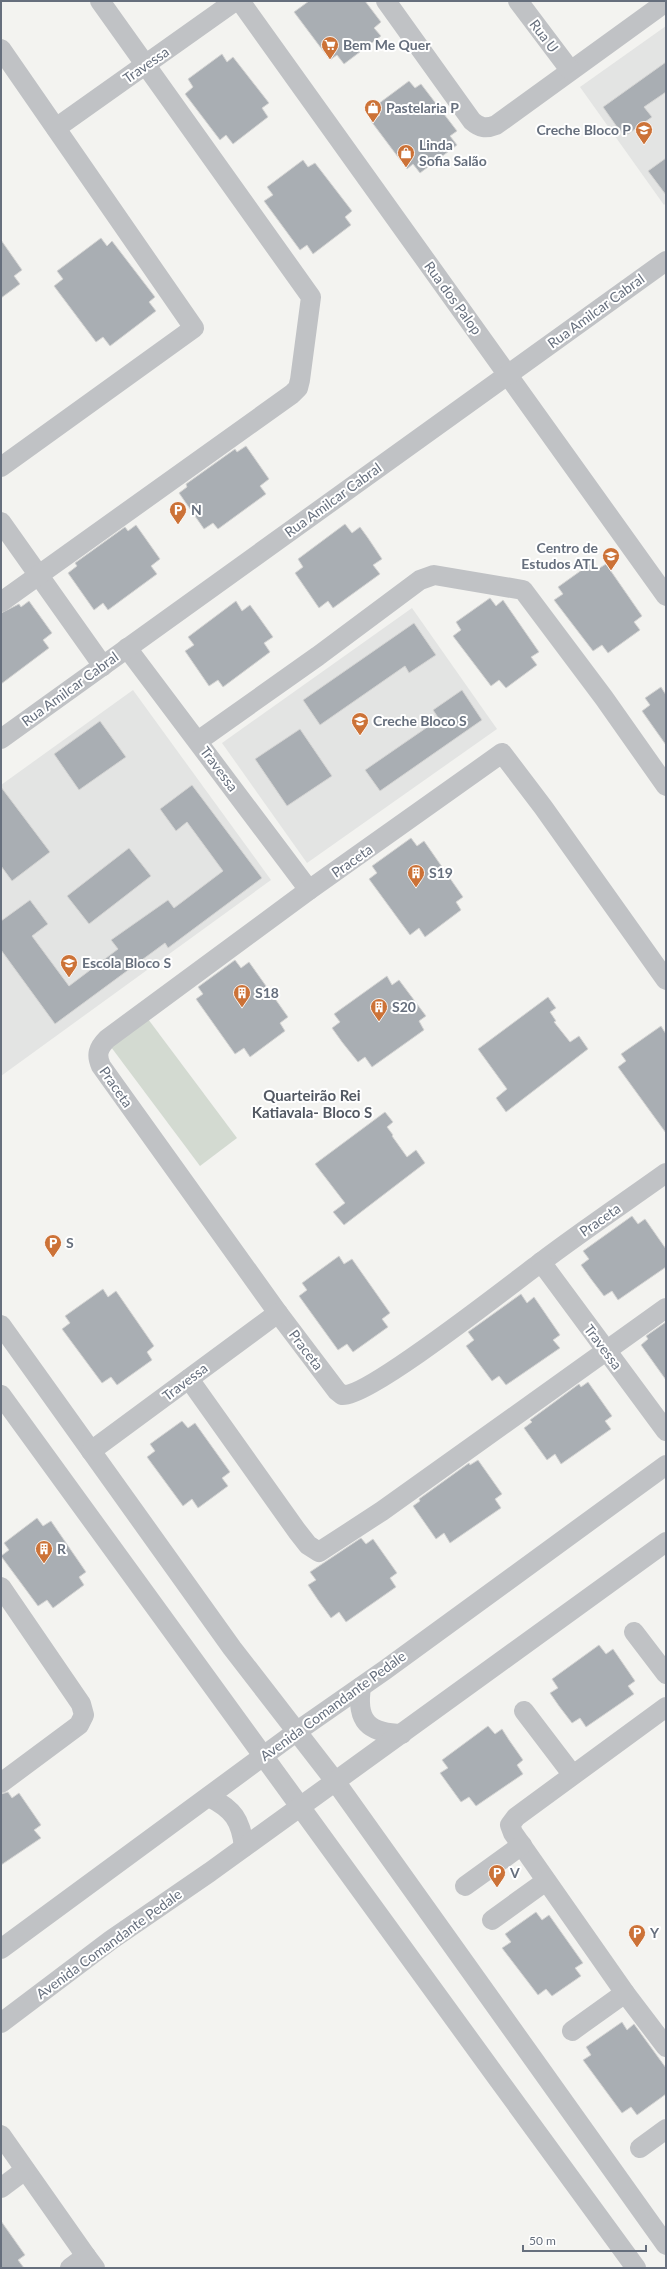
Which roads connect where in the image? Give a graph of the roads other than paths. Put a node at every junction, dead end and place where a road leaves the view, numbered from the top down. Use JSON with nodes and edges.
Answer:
{"nodes":[{"id":1,"x":100,"y":1,"type":"edge"},
{"id":2,"x":235,"y":1,"type":"edge"},
{"id":3,"x":240,"y":1,"type":"edge"},
{"id":4,"x":386,"y":1,"type":"edge"},
{"id":5,"x":518,"y":1,"type":"edge"},
{"id":6,"x":666,"y":2,"type":"edge"},
{"id":7,"x":1,"y":49,"type":"edge"},
{"id":8,"x":146,"y":64,"type":"junction"},
{"id":9,"x":570,"y":70,"type":"junction"},
{"id":10,"x":56,"y":128,"type":"junction"},
{"id":11,"x":666,"y":261,"type":"edge"},
{"id":12,"x":508,"y":374,"type":"junction"},
{"id":13,"x":1,"y":467,"type":"edge"},
{"id":14,"x":1,"y":522,"type":"edge"},
{"id":15,"x":39,"y":574,"type":"junction"},
{"id":16,"x":666,"y":596,"type":"edge"},
{"id":17,"x":1,"y":602,"type":"edge"},
{"id":18,"x":127,"y":648,"type":"junction"},
{"id":19,"x":102,"y":666,"type":"junction"},
{"id":20,"x":1,"y":739,"type":"edge"},
{"id":21,"x":198,"y":741,"type":"junction"},
{"id":22,"x":666,"y":786,"type":"edge"},
{"id":23,"x":309,"y":890,"type":"junction"},
{"id":24,"x":666,"y":980,"type":"edge"},
{"id":25,"x":666,"y":1173,"type":"edge"},
{"id":26,"x":540,"y":1262,"type":"junction"},
{"id":27,"x":666,"y":1308,"type":"edge"},
{"id":28,"x":278,"y":1313,"type":"junction"},
{"id":29,"x":1,"y":1326,"type":"edge"},
{"id":30,"x":606,"y":1352,"type":"junction"},
{"id":31,"x":189,"y":1379,"type":"junction"},
{"id":32,"x":1,"y":1395,"type":"edge"},
{"id":33,"x":666,"y":1431,"type":"edge"},
{"id":34,"x":91,"y":1451,"type":"junction"},
{"id":35,"x":666,"y":1466,"type":"edge"},
{"id":36,"x":666,"y":1542,"type":"edge"},
{"id":37,"x":1,"y":1587,"type":"edge"},
{"id":38,"x":634,"y":1632,"type":"dead end"},
{"id":39,"x":666,"y":1674,"type":"edge"},
{"id":40,"x":361,"y":1687,"type":"junction"},
{"id":41,"x":666,"y":1707,"type":"edge"},
{"id":42,"x":524,"y":1711,"type":"dead end"},
{"id":43,"x":296,"y":1732,"type":"junction"},
{"id":44,"x":402,"y":1734,"type":"junction"},
{"id":45,"x":262,"y":1757,"type":"junction"},
{"id":46,"x":572,"y":1774,"type":"junction"},
{"id":47,"x":335,"y":1781,"type":"junction"},
{"id":48,"x":1,"y":1783,"type":"edge"},
{"id":49,"x":209,"y":1796,"type":"junction"},
{"id":50,"x":299,"y":1806,"type":"junction"},
{"id":51,"x":522,"y":1845,"type":"junction"},
{"id":52,"x":244,"y":1847,"type":"junction"},
{"id":53,"x":546,"y":1881,"type":"junction"},
{"id":54,"x":465,"y":1886,"type":"dead end"},
{"id":55,"x":492,"y":1920,"type":"dead end"},
{"id":56,"x":1,"y":1949,"type":"edge"},
{"id":57,"x":625,"y":1993,"type":"junction"},
{"id":58,"x":1,"y":2023,"type":"edge"},
{"id":59,"x":572,"y":2031,"type":"dead end"},
{"id":60,"x":666,"y":2047,"type":"edge"},
{"id":61,"x":666,"y":2129,"type":"edge"},
{"id":62,"x":1,"y":2135,"type":"edge"},
{"id":63,"x":640,"y":2148,"type":"dead end"},
{"id":64,"x":25,"y":2170,"type":"junction"},
{"id":65,"x":1,"y":2188,"type":"edge"},
{"id":66,"x":666,"y":2245,"type":"edge"},
{"id":67,"x":91,"y":2262,"type":"edge"},
{"id":68,"x":70,"y":2268,"type":"edge"},
{"id":69,"x":636,"y":2268,"type":"edge"}],
"edges":[{"from":1,"to":8,"type":"street"},
{"from":2,"to":8,"type":"street","name":"Travessa"},
{"from":3,"to":12,"type":"street","name":"Rua dos Palop"},
{"from":4,"to":9,"type":"street"},
{"from":5,"to":9,"type":"street","name":"Rua U"},
{"from":6,"to":9,"type":"street"},
{"from":7,"to":10,"type":"street"},
{"from":8,"to":10,"type":"street","name":"Travessa"},
{"from":8,"to":15,"type":"street"},
{"from":10,"to":13,"type":"street"},
{"from":11,"to":12,"type":"street","name":"Rua Amilcar Cabral"},
{"from":12,"to":16,"type":"street","name":"Rua dos Palop"},
{"from":12,"to":18,"type":"street","name":"Rua Amilcar Cabral"},
{"from":14,"to":15,"type":"street"},
{"from":15,"to":17,"type":"street"},
{"from":15,"to":19,"type":"street"},
{"from":18,"to":19,"type":"street","name":"Rua Amilcar Cabral"},
{"from":18,"to":21,"type":"street","name":"Travessa"},
{"from":19,"to":20,"type":"street","name":"Rua Amilcar Cabral"},
{"from":21,"to":22,"type":"street"},
{"from":21,"to":23,"type":"street","name":"Travessa"},
{"from":23,"to":24,"type":"street","name":"Praceta"},
{"from":23,"to":28,"type":"street","name":"Praceta"},
{"from":25,"to":26,"type":"street","name":"Praceta"},
{"from":26,"to":28,"type":"street","name":"Praceta"},
{"from":26,"to":30,"type":"street","name":"Travessa"},
{"from":27,"to":30,"type":"street"},
{"from":28,"to":31,"type":"street","name":"Travessa"},
{"from":29,"to":34,"type":"street"},
{"from":30,"to":31,"type":"street"},
{"from":30,"to":33,"type":"street","name":"Travessa"},
{"from":31,"to":34,"type":"street","name":"Travessa"},
{"from":32,"to":45,"type":"street"},
{"from":34,"to":43,"type":"street"},
{"from":35,"to":40,"type":"street","name":"Avenida Comandante Pedale"},
{"from":36,"to":44,"type":"street","name":"Avenida Comandante Pedale"},
{"from":37,"to":48,"type":"street"},
{"from":38,"to":39,"type":"street"},
{"from":40,"to":43,"type":"street","name":"Avenida Comandante Pedale"},
{"from":40,"to":44,"type":"street"},
{"from":41,"to":46,"type":"street"},
{"from":42,"to":46,"type":"street"},
{"from":43,"to":45,"type":"street","name":"Avenida Comandante Pedale"},
{"from":43,"to":47,"type":"street"},
{"from":44,"to":47,"type":"street","name":"Avenida Comandante Pedale"},
{"from":45,"to":49,"type":"street","name":"Avenida Comandante Pedale"},
{"from":45,"to":50,"type":"street"},
{"from":46,"to":51,"type":"street"},
{"from":47,"to":50,"type":"street","name":"Avenida Comandante Pedale"},
{"from":47,"to":66,"type":"street"},
{"from":49,"to":52,"type":"street"},
{"from":49,"to":56,"type":"street","name":"Avenida Comandante Pedale"},
{"from":50,"to":52,"type":"street","name":"Avenida Comandante Pedale"},
{"from":50,"to":69,"type":"street"},
{"from":51,"to":53,"type":"street"},
{"from":51,"to":54,"type":"street"},
{"from":52,"to":58,"type":"street","name":"Avenida Comandante Pedale"},
{"from":53,"to":55,"type":"street"},
{"from":53,"to":57,"type":"street"},
{"from":57,"to":59,"type":"street"},
{"from":57,"to":60,"type":"street"},
{"from":61,"to":63,"type":"street"},
{"from":62,"to":64,"type":"street"},
{"from":64,"to":65,"type":"street"},
{"from":64,"to":67,"type":"street"},
{"from":67,"to":68,"type":"street"}]}
